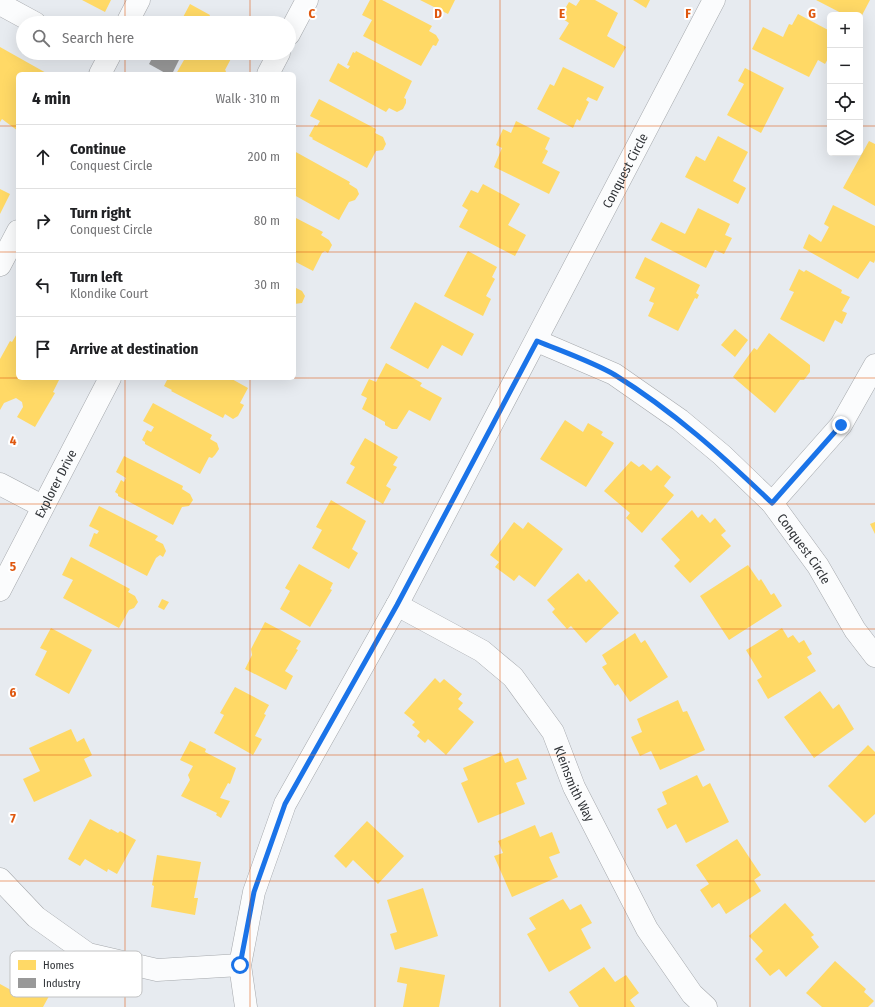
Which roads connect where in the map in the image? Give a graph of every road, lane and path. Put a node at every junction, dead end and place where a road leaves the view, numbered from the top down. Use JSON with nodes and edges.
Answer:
{"nodes":[{"id":1,"x":139,"y":0,"type":"edge"},
{"id":2,"x":307,"y":0,"type":"edge"},
{"id":3,"x":714,"y":0,"type":"edge"},
{"id":4,"x":0,"y":4,"type":"edge"},
{"id":5,"x":22,"y":16,"type":"edge"},
{"id":6,"x":131,"y":16,"type":"edge"},
{"id":7,"x":296,"y":21,"type":"edge"},
{"id":8,"x":275,"y":60,"type":"edge"},
{"id":9,"x":269,"y":72,"type":"edge"},
{"id":10,"x":16,"y":235,"type":"edge"},
{"id":11,"x":0,"y":265,"type":"edge"},
{"id":12,"x":537,"y":341,"type":"junction"},
{"id":13,"x":875,"y":365,"type":"edge"},
{"id":14,"x":109,"y":380,"type":"edge"},
{"id":15,"x":0,"y":484,"type":"edge"},
{"id":16,"x":772,"y":503,"type":"junction"},
{"id":17,"x":42,"y":506,"type":"junction"},
{"id":18,"x":0,"y":590,"type":"edge"},
{"id":19,"x":397,"y":605,"type":"junction"},
{"id":20,"x":875,"y":656,"type":"edge"},
{"id":21,"x":0,"y":879,"type":"edge"},
{"id":22,"x":84,"y":951,"type":"edge"},
{"id":23,"x":240,"y":965,"type":"junction"},
{"id":24,"x":142,"y":967,"type":"edge"},
{"id":25,"x":246,"y":1007,"type":"edge"},
{"id":26,"x":706,"y":1007,"type":"edge"}],
"edges":[{"from":1,"to":6,"type":"street"},
{"from":2,"to":7,"type":"street"},
{"from":3,"to":12,"type":"street","name":"Conquest Circle"},
{"from":4,"to":5,"type":"street"},
{"from":8,"to":9,"type":"street"},
{"from":10,"to":11,"type":"street"},
{"from":12,"to":16,"type":"street","name":"Conquest Circle"},
{"from":12,"to":19,"type":"street","name":"Conquest Circle"},
{"from":13,"to":16,"type":"street"},
{"from":14,"to":17,"type":"street","name":"Explorer Drive"},
{"from":15,"to":17,"type":"street"},
{"from":16,"to":20,"type":"street","name":"Conquest Circle"},
{"from":17,"to":18,"type":"street","name":"Explorer Drive"},
{"from":19,"to":23,"type":"street","name":"Conquest Circle"},
{"from":19,"to":26,"type":"street","name":"Kleinsmith Way"},
{"from":21,"to":22,"type":"street"},
{"from":23,"to":24,"type":"street"},
{"from":23,"to":25,"type":"street","name":"Conquest Circle"}]}
